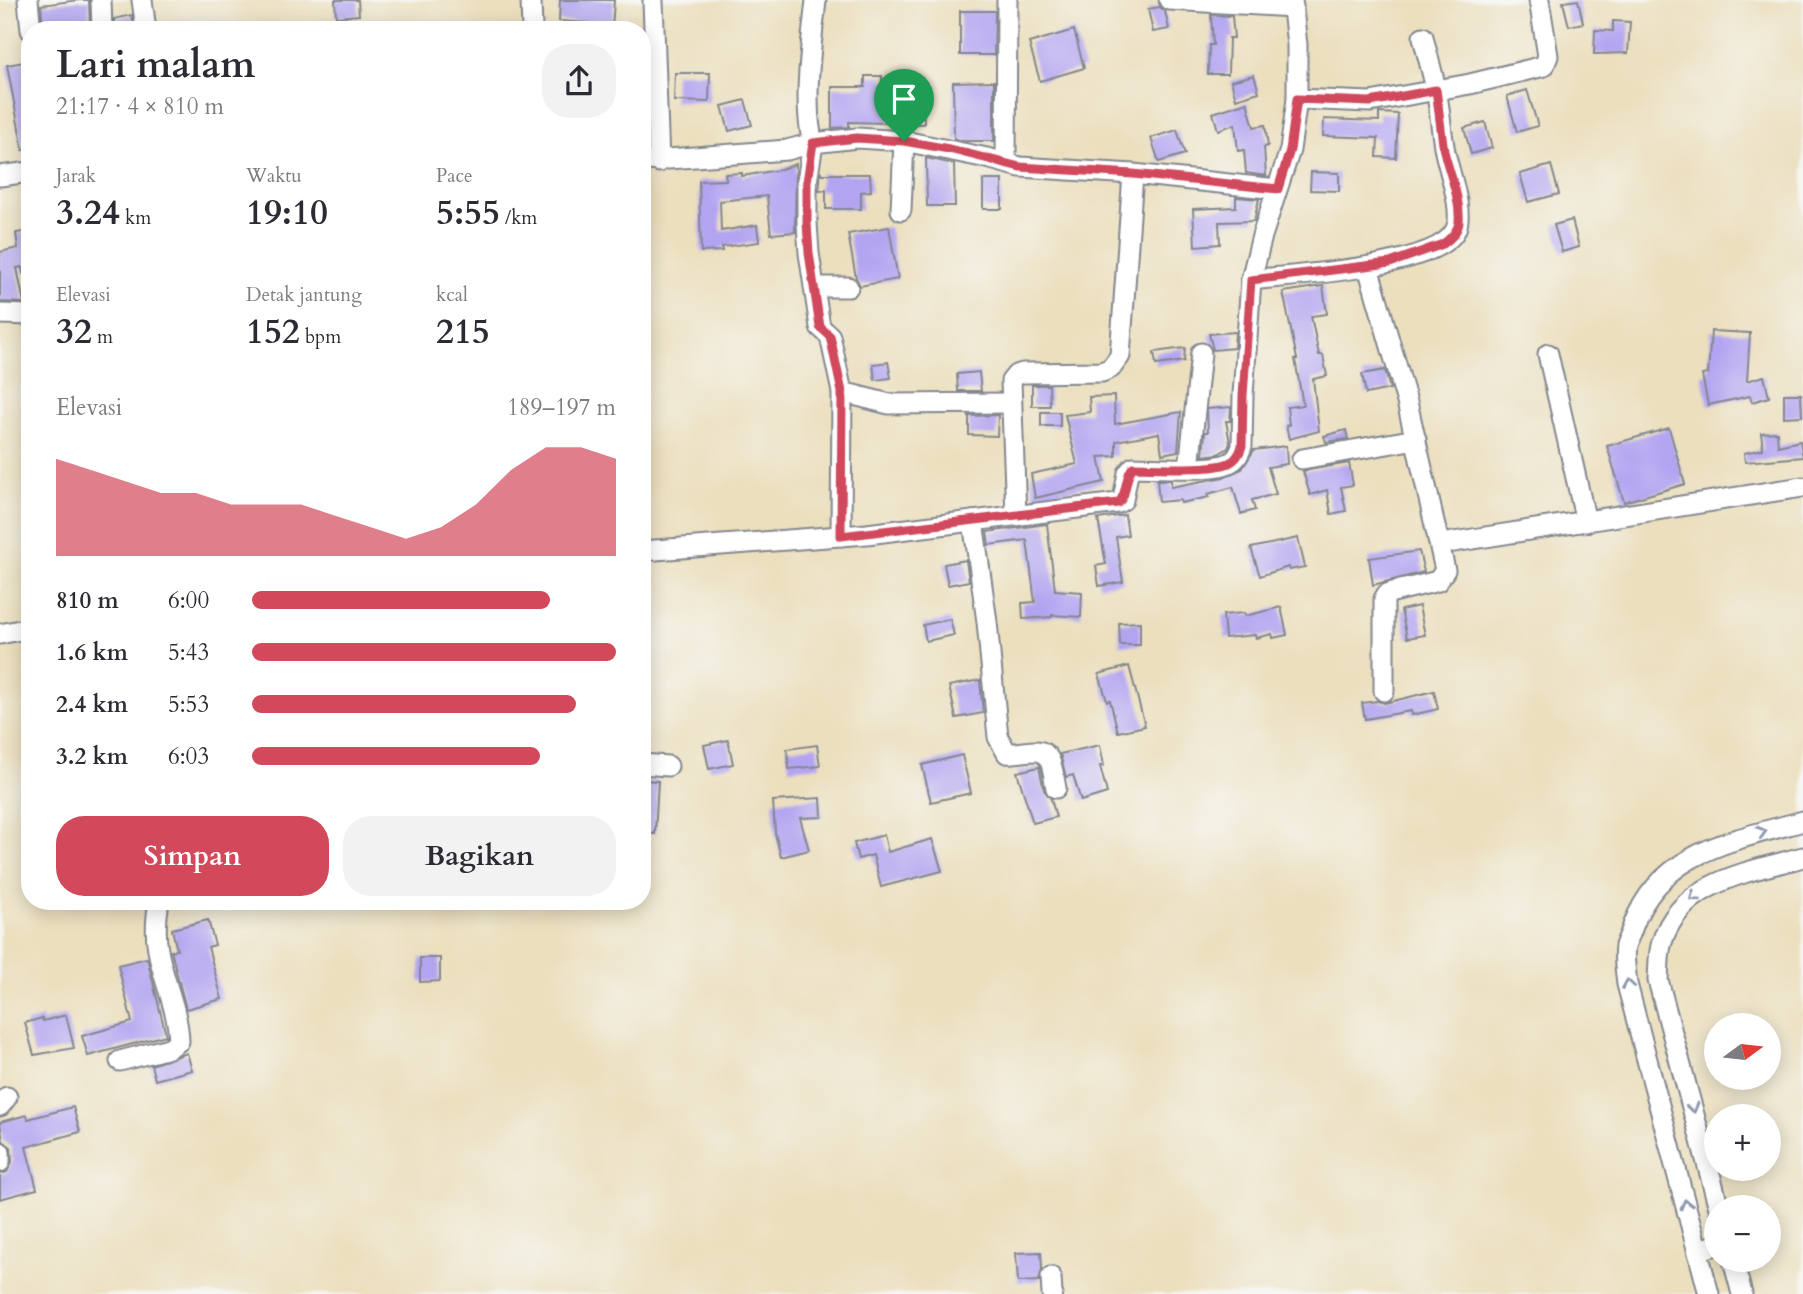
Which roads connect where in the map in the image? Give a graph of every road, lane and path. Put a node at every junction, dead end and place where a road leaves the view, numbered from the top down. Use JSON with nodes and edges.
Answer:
{"nodes":[{"id":1,"x":28,"y":0,"type":"edge"},
{"id":2,"x":101,"y":0,"type":"edge"},
{"id":3,"x":142,"y":0,"type":"edge"},
{"id":4,"x":531,"y":0,"type":"edge"},
{"id":5,"x":816,"y":0,"type":"edge"},
{"id":6,"x":1007,"y":0,"type":"edge"},
{"id":7,"x":1169,"y":0,"type":"edge"},
{"id":8,"x":1539,"y":0,"type":"edge"},
{"id":9,"x":653,"y":1,"type":"edge"},
{"id":10,"x":1292,"y":4,"type":"edge"},
{"id":11,"x":30,"y":21,"type":"edge"},
{"id":12,"x":102,"y":21,"type":"edge"},
{"id":13,"x":145,"y":21,"type":"edge"},
{"id":14,"x":532,"y":21,"type":"edge"},
{"id":15,"x":1423,"y":37,"type":"dead end"},
{"id":16,"x":1436,"y":90,"type":"junction"},
{"id":17,"x":1297,"y":99,"type":"junction"},
{"id":18,"x":904,"y":141,"type":"junction"},
{"id":19,"x":813,"y":143,"type":"junction"},
{"id":20,"x":651,"y":161,"type":"edge"},
{"id":21,"x":1006,"y":163,"type":"junction"},
{"id":22,"x":21,"y":173,"type":"edge"},
{"id":23,"x":1133,"y":174,"type":"junction"},
{"id":24,"x":0,"y":176,"type":"edge"},
{"id":25,"x":1278,"y":189,"type":"junction"},
{"id":26,"x":901,"y":210,"type":"dead end"},
{"id":27,"x":1368,"y":267,"type":"junction"},
{"id":28,"x":1251,"y":280,"type":"junction"},
{"id":29,"x":848,"y":287,"type":"dead end"},
{"id":30,"x":815,"y":288,"type":"junction"},
{"id":31,"x":0,"y":314,"type":"edge"},
{"id":32,"x":21,"y":315,"type":"edge"},
{"id":33,"x":1201,"y":353,"type":"dead end"},
{"id":34,"x":1548,"y":354,"type":"dead end"},
{"id":35,"x":842,"y":392,"type":"junction"},
{"id":36,"x":1010,"y":403,"type":"junction"},
{"id":37,"x":1416,"y":439,"type":"junction"},
{"id":38,"x":1303,"y":459,"type":"dead end"},
{"id":39,"x":1189,"y":468,"type":"junction"},
{"id":40,"x":1802,"y":487,"type":"edge"},
{"id":41,"x":1016,"y":516,"type":"junction"},
{"id":42,"x":973,"y":521,"type":"junction"},
{"id":43,"x":1586,"y":522,"type":"junction"},
{"id":44,"x":841,"y":536,"type":"junction"},
{"id":45,"x":1441,"y":544,"type":"junction"},
{"id":46,"x":651,"y":550,"type":"edge"},
{"id":47,"x":21,"y":630,"type":"edge"},
{"id":48,"x":0,"y":634,"type":"edge"},
{"id":49,"x":1384,"y":691,"type":"dead end"},
{"id":50,"x":651,"y":765,"type":"edge"},
{"id":51,"x":668,"y":766,"type":"dead end"},
{"id":52,"x":1056,"y":788,"type":"dead end"},
{"id":53,"x":1803,"y":821,"type":"edge"},
{"id":54,"x":1803,"y":857,"type":"edge"},
{"id":55,"x":157,"y":910,"type":"edge"},
{"id":56,"x":120,"y":1061,"type":"dead end"},
{"id":57,"x":0,"y":1152,"type":"edge"},
{"id":58,"x":0,"y":1161,"type":"edge"},
{"id":59,"x":1716,"y":1195,"type":"edge"},
{"id":60,"x":1704,"y":1238,"type":"edge"},
{"id":61,"x":1708,"y":1272,"type":"edge"},
{"id":62,"x":1736,"y":1272,"type":"edge"},
{"id":63,"x":1709,"y":1294,"type":"edge"},
{"id":64,"x":1742,"y":1294,"type":"edge"}],
"edges":[{"from":1,"to":11,"type":"street"},
{"from":2,"to":12,"type":"street"},
{"from":3,"to":13,"type":"street"},
{"from":4,"to":14,"type":"street"},
{"from":5,"to":19,"type":"street"},
{"from":6,"to":21,"type":"street"},
{"from":7,"to":10,"type":"street"},
{"from":8,"to":16,"type":"street"},
{"from":9,"to":20,"type":"street"},
{"from":10,"to":17,"type":"street"},
{"from":15,"to":16,"type":"street"},
{"from":16,"to":17,"type":"street"},
{"from":16,"to":27,"type":"street"},
{"from":17,"to":25,"type":"street"},
{"from":18,"to":19,"type":"street"},
{"from":18,"to":21,"type":"street"},
{"from":18,"to":26,"type":"street"},
{"from":19,"to":20,"type":"street"},
{"from":19,"to":30,"type":"street"},
{"from":21,"to":23,"type":"street"},
{"from":22,"to":24,"type":"street"},
{"from":23,"to":25,"type":"street"},
{"from":23,"to":36,"type":"street"},
{"from":25,"to":28,"type":"street"},
{"from":27,"to":28,"type":"street"},
{"from":27,"to":37,"type":"street"},
{"from":28,"to":39,"type":"street"},
{"from":29,"to":30,"type":"street"},
{"from":30,"to":35,"type":"street"},
{"from":31,"to":32,"type":"street"},
{"from":33,"to":39,"type":"street"},
{"from":34,"to":43,"type":"street"},
{"from":35,"to":36,"type":"street"},
{"from":35,"to":44,"type":"street"},
{"from":36,"to":41,"type":"street"},
{"from":37,"to":38,"type":"street"},
{"from":37,"to":45,"type":"street"},
{"from":39,"to":41,"type":"street"},
{"from":40,"to":43,"type":"street"},
{"from":41,"to":42,"type":"street"},
{"from":42,"to":44,"type":"street"},
{"from":42,"to":52,"type":"street"},
{"from":43,"to":45,"type":"street"},
{"from":44,"to":46,"type":"street"},
{"from":45,"to":49,"type":"street"},
{"from":47,"to":48,"type":"street"},
{"from":50,"to":51,"type":"street"},
{"from":60,"to":53,"type":"street","one_way":true},
{"from":54,"to":59,"type":"street","one_way":true},
{"from":55,"to":56,"type":"street"},
{"from":57,"to":58,"type":"street"},
{"from":61,"to":63,"type":"street"},
{"from":62,"to":64,"type":"street"}]}
